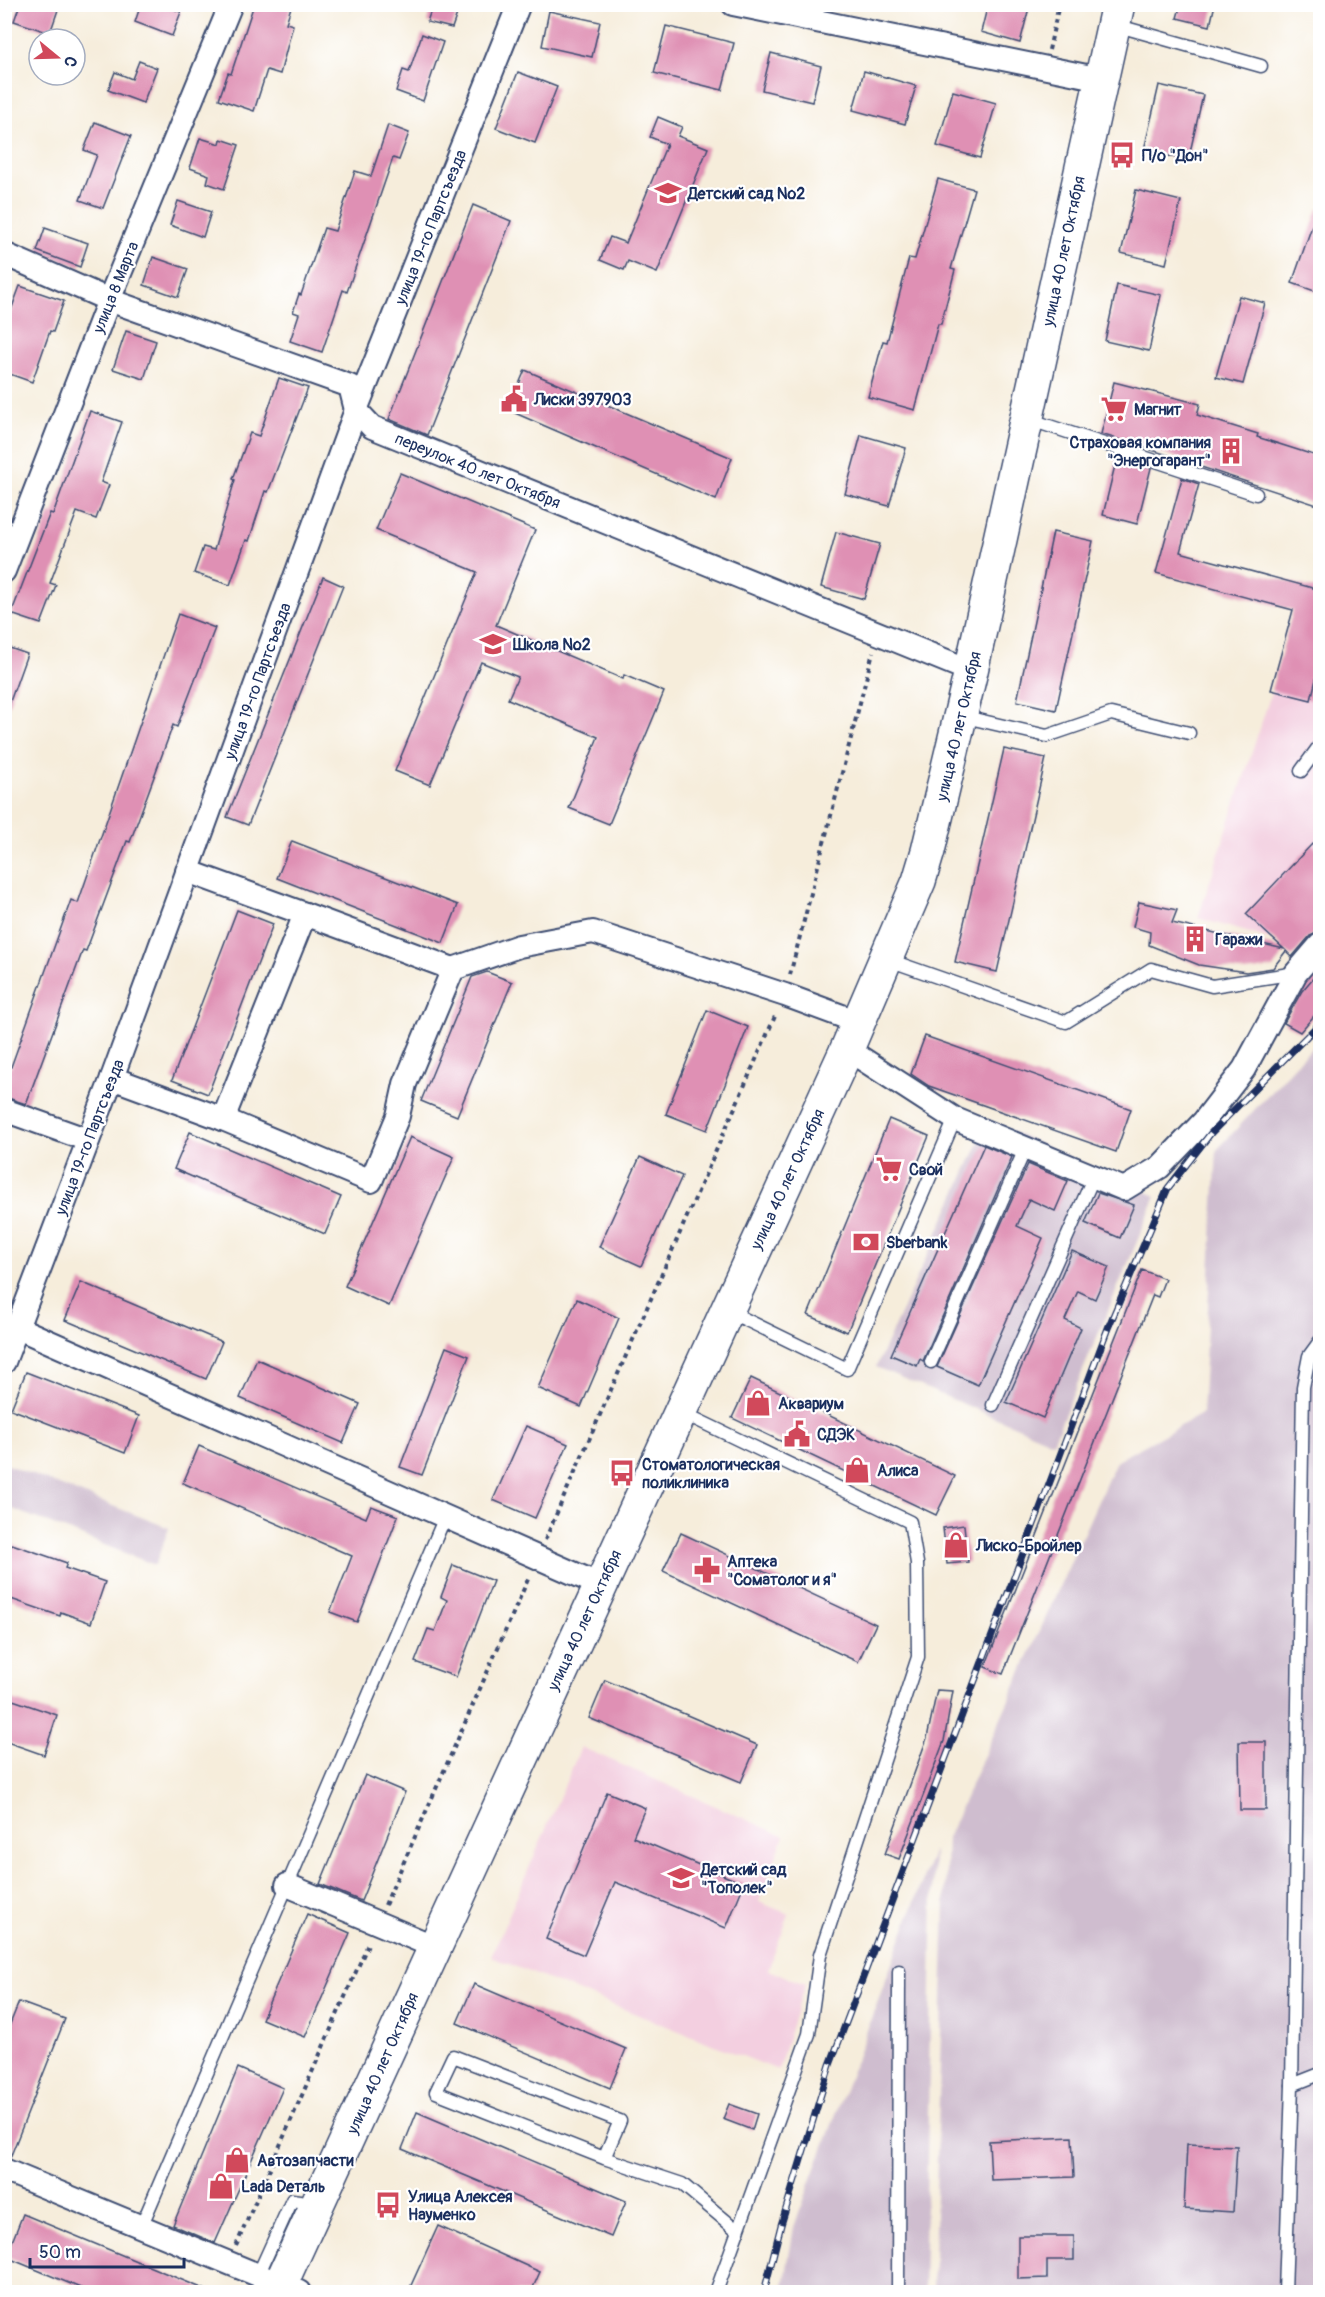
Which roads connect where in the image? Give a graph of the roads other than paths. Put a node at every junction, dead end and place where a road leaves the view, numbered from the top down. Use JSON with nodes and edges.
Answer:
{"nodes":[{"id":1,"x":231,"y":4,"type":"edge"},
{"id":2,"x":519,"y":4,"type":"edge"},
{"id":3,"x":733,"y":4,"type":"edge"},
{"id":4,"x":1116,"y":15,"type":"edge"},
{"id":5,"x":1261,"y":66,"type":"dead end"},
{"id":6,"x":1101,"y":79,"type":"junction"},
{"id":7,"x":4,"y":254,"type":"edge"},
{"id":8,"x":109,"y":300,"type":"junction"},
{"id":9,"x":356,"y":410,"type":"junction"},
{"id":10,"x":1027,"y":418,"type":"junction"},
{"id":11,"x":1256,"y":494,"type":"dead end"},
{"id":12,"x":4,"y":571,"type":"edge"},
{"id":13,"x":971,"y":671,"type":"junction"},
{"id":14,"x":960,"y":716,"type":"junction"},
{"id":15,"x":1189,"y":733,"type":"dead end"},
{"id":16,"x":1320,"y":745,"type":"edge"},
{"id":17,"x":1300,"y":771,"type":"dead end"},
{"id":18,"x":187,"y":872,"type":"junction"},
{"id":19,"x":305,"y":914,"type":"junction"},
{"id":20,"x":1320,"y":945,"type":"edge"},
{"id":21,"x":885,"y":958,"type":"junction"},
{"id":22,"x":453,"y":969,"type":"junction"},
{"id":23,"x":1296,"y":973,"type":"junction"},
{"id":24,"x":853,"y":1036,"type":"junction"},
{"id":25,"x":112,"y":1078,"type":"junction"},
{"id":26,"x":4,"y":1110,"type":"edge"},
{"id":27,"x":223,"y":1119,"type":"junction"},
{"id":28,"x":955,"y":1119,"type":"junction"},
{"id":29,"x":88,"y":1140,"type":"junction"},
{"id":30,"x":1026,"y":1147,"type":"junction"},
{"id":31,"x":1094,"y":1176,"type":"junction"},
{"id":32,"x":727,"y":1311,"type":"junction"},
{"id":33,"x":18,"y":1328,"type":"junction"},
{"id":34,"x":1320,"y":1341,"type":"edge"},
{"id":35,"x":4,"y":1362,"type":"edge"},
{"id":36,"x":931,"y":1362,"type":"dead end"},
{"id":37,"x":993,"y":1405,"type":"dead end"},
{"id":38,"x":680,"y":1412,"type":"junction"},
{"id":39,"x":445,"y":1517,"type":"junction"},
{"id":40,"x":600,"y":1585,"type":"junction"},
{"id":41,"x":287,"y":1885,"type":"junction"},
{"id":42,"x":435,"y":1947,"type":"junction"},
{"id":43,"x":899,"y":1971,"type":"dead end"},
{"id":44,"x":1320,"y":2074,"type":"edge"},
{"id":45,"x":1292,"y":2085,"type":"junction"},
{"id":46,"x":604,"y":2158,"type":"junction"},
{"id":47,"x":6,"y":2175,"type":"edge"},
{"id":48,"x":141,"y":2227,"type":"junction"},
{"id":49,"x":738,"y":2230,"type":"junction"},
{"id":50,"x":279,"y":2286,"type":"edge"},
{"id":51,"x":716,"y":2292,"type":"edge"},
{"id":52,"x":898,"y":2292,"type":"edge"},
{"id":53,"x":1285,"y":2292,"type":"edge"}],
"edges":[{"from":1,"to":8,"type":"street","name":"улица 8 Марта"},
{"from":2,"to":9,"type":"street","name":"улица 19-го Партсъезда"},
{"from":3,"to":6,"type":"street"},
{"from":4,"to":5,"type":"lane"},
{"from":4,"to":6,"type":"main road","name":"улица 40 лет Октября"},
{"from":6,"to":10,"type":"main road","name":"улица 40 лет Октября"},
{"from":7,"to":8,"type":"street","name":"переулок 40 лет Октября"},
{"from":8,"to":9,"type":"street","name":"переулок 40 лет Октября"},
{"from":8,"to":12,"type":"street","name":"улица 8 Марта"},
{"from":9,"to":13,"type":"street","name":"переулок 40 лет Октября"},
{"from":9,"to":18,"type":"street","name":"улица 19-го Партсъезда"},
{"from":10,"to":11,"type":"lane"},
{"from":10,"to":13,"type":"main road","name":"улица 40 лет Октября"},
{"from":13,"to":14,"type":"main road","name":"улица 40 лет Октября"},
{"from":14,"to":15,"type":"lane"},
{"from":14,"to":21,"type":"main road","name":"улица 40 лет Октября"},
{"from":16,"to":17,"type":"lane"},
{"from":18,"to":19,"type":"street"},
{"from":18,"to":25,"type":"street","name":"улица 19-го Партсъезда"},
{"from":19,"to":22,"type":"street"},
{"from":19,"to":27,"type":"street"},
{"from":20,"to":23,"type":"street"},
{"from":21,"to":23,"type":"lane"},
{"from":21,"to":24,"type":"main road","name":"улица 40 лет Октября"},
{"from":22,"to":24,"type":"street"},
{"from":22,"to":27,"type":"street"},
{"from":23,"to":31,"type":"street"},
{"from":24,"to":28,"type":"street"},
{"from":24,"to":32,"type":"main road","name":"улица 40 лет Октября"},
{"from":25,"to":27,"type":"street"},
{"from":25,"to":29,"type":"street","name":"улица 19-го Партсъезда"},
{"from":26,"to":29,"type":"street"},
{"from":28,"to":30,"type":"street"},
{"from":28,"to":32,"type":"lane"},
{"from":29,"to":33,"type":"street","name":"улица 19-го Партсъезда"},
{"from":30,"to":31,"type":"street"},
{"from":30,"to":36,"type":"lane"},
{"from":31,"to":37,"type":"lane"},
{"from":32,"to":38,"type":"main road","name":"улица 40 лет Октября"},
{"from":33,"to":35,"type":"street","name":"улица 19-го Партсъезда"},
{"from":33,"to":39,"type":"street"},
{"from":34,"to":45,"type":"lane"},
{"from":38,"to":40,"type":"main road","name":"улица 40 лет Октября"},
{"from":38,"to":49,"type":"lane"},
{"from":39,"to":40,"type":"street"},
{"from":39,"to":41,"type":"lane"},
{"from":40,"to":42,"type":"main road","name":"улица 40 лет Октября"},
{"from":41,"to":42,"type":"street"},
{"from":41,"to":48,"type":"lane"},
{"from":42,"to":50,"type":"main road","name":"улица 40 лет Октября"},
{"from":43,"to":52,"type":"lane"},
{"from":44,"to":45,"type":"lane"},
{"from":45,"to":53,"type":"lane"},
{"from":46,"to":46,"type":"lane"},
{"from":46,"to":49,"type":"lane"},
{"from":47,"to":48,"type":"street"},
{"from":48,"to":50,"type":"street"},
{"from":49,"to":51,"type":"lane"}]}
